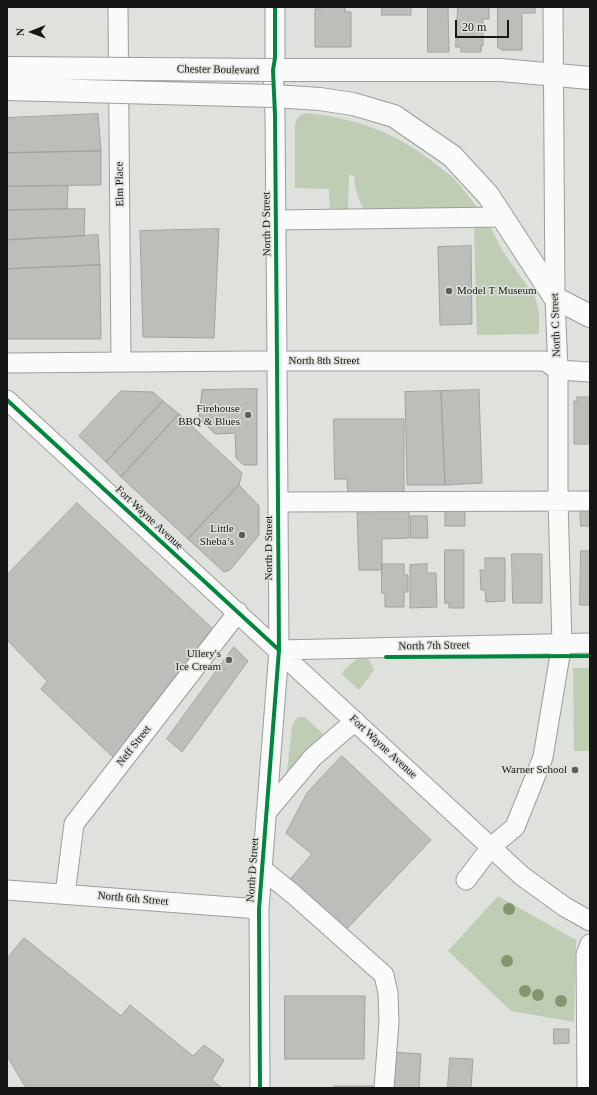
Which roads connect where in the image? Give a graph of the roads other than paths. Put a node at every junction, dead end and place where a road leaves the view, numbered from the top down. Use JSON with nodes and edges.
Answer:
{"nodes":[{"id":1,"x":118,"y":7,"type":"edge"},
{"id":2,"x":275,"y":7,"type":"edge"},
{"id":3,"x":554,"y":7,"type":"edge"},
{"id":4,"x":7,"y":68,"type":"edge"},
{"id":5,"x":273,"y":70,"type":"junction"},
{"id":6,"x":554,"y":75,"type":"junction"},
{"id":7,"x":590,"y":78,"type":"edge"},
{"id":8,"x":7,"y":90,"type":"edge"},
{"id":9,"x":273,"y":96,"type":"junction"},
{"id":10,"x":502,"y":217,"type":"junction"},
{"id":11,"x":276,"y":220,"type":"junction"},
{"id":12,"x":555,"y":298,"type":"junction"},
{"id":13,"x":590,"y":316,"type":"edge"},
{"id":14,"x":277,"y":361,"type":"junction"},
{"id":15,"x":121,"y":362,"type":"junction"},
{"id":16,"x":7,"y":363,"type":"edge"},
{"id":17,"x":558,"y":370,"type":"junction"},
{"id":18,"x":590,"y":372,"type":"edge"},
{"id":19,"x":7,"y":400,"type":"edge"},
{"id":20,"x":590,"y":500,"type":"edge"},
{"id":21,"x":558,"y":501,"type":"junction"},
{"id":22,"x":278,"y":502,"type":"junction"},
{"id":23,"x":238,"y":612,"type":"junction"},
{"id":24,"x":562,"y":643,"type":"junction"},
{"id":25,"x":590,"y":643,"type":"edge"},
{"id":26,"x":279,"y":650,"type":"junction"},
{"id":27,"x":355,"y":721,"type":"junction"},
{"id":28,"x":266,"y":813,"type":"junction"},
{"id":29,"x":491,"y":847,"type":"junction"},
{"id":30,"x":262,"y":869,"type":"junction"},
{"id":31,"x":466,"y":880,"type":"dead end"},
{"id":32,"x":7,"y":890,"type":"edge"},
{"id":33,"x":65,"y":894,"type":"junction"},
{"id":34,"x":259,"y":909,"type":"junction"},
{"id":35,"x":590,"y":921,"type":"edge"},
{"id":36,"x":590,"y":944,"type":"edge"},
{"id":37,"x":260,"y":1088,"type":"edge"},
{"id":38,"x":384,"y":1088,"type":"edge"},
{"id":39,"x":587,"y":1088,"type":"edge"}],
"edges":[{"from":1,"to":15,"type":"street","name":"Elm Place"},
{"from":2,"to":5,"type":"street","name":"North D Street"},
{"from":3,"to":6,"type":"street","name":"North C Street"},
{"from":4,"to":5,"type":"highway","name":"Chester Boulevard","bridge":true},
{"from":5,"to":6,"type":"highway","name":"Chester Boulevard"},
{"from":5,"to":9,"type":"street","name":"North D Street"},
{"from":6,"to":7,"type":"highway","name":"Chester Boulevard"},
{"from":6,"to":12,"type":"street","name":"North C Street"},
{"from":8,"to":9,"type":"highway","bridge":true},
{"from":9,"to":10,"type":"highway"},
{"from":9,"to":11,"type":"street","name":"North D Street"},
{"from":10,"to":11,"type":"street"},
{"from":10,"to":12,"type":"highway"},
{"from":11,"to":14,"type":"street","name":"North D Street"},
{"from":12,"to":13,"type":"highway"},
{"from":12,"to":17,"type":"street","name":"North C Street"},
{"from":14,"to":15,"type":"street","name":"North 8th Street"},
{"from":14,"to":17,"type":"street","name":"North 8th Street"},
{"from":14,"to":22,"type":"street","name":"North D Street"},
{"from":15,"to":16,"type":"street","name":"North 8th Street"},
{"from":17,"to":18,"type":"street","name":"North 8th Street"},
{"from":17,"to":21,"type":"street","name":"North C Street"},
{"from":19,"to":23,"type":"street","name":"Fort Wayne Avenue"},
{"from":20,"to":21,"type":"street"},
{"from":21,"to":22,"type":"street"},
{"from":21,"to":24,"type":"street","name":"North C Street"},
{"from":22,"to":26,"type":"street","name":"North D Street"},
{"from":23,"to":26,"type":"street","name":"Fort Wayne Avenue"},
{"from":23,"to":33,"type":"street","name":"Neff Street"},
{"from":24,"to":25,"type":"street","name":"North 7th Street"},
{"from":24,"to":26,"type":"street","name":"North 7th Street"},
{"from":24,"to":29,"type":"street","name":"North C Street"},
{"from":26,"to":27,"type":"street","name":"Fort Wayne Avenue"},
{"from":26,"to":28,"type":"street","name":"North D Street"},
{"from":27,"to":28,"type":"street"},
{"from":27,"to":29,"type":"street","name":"Fort Wayne Avenue"},
{"from":28,"to":30,"type":"street","name":"North D Street"},
{"from":29,"to":31,"type":"street","name":"North C Street"},
{"from":29,"to":35,"type":"street","name":"Fort Wayne Avenue"},
{"from":30,"to":34,"type":"street","name":"North D Street"},
{"from":30,"to":38,"type":"street"},
{"from":32,"to":33,"type":"street","name":"North 6th Street"},
{"from":33,"to":34,"type":"street","name":"North 6th Street"},
{"from":34,"to":37,"type":"street","name":"North D Street"},
{"from":36,"to":39,"type":"street"}]}
